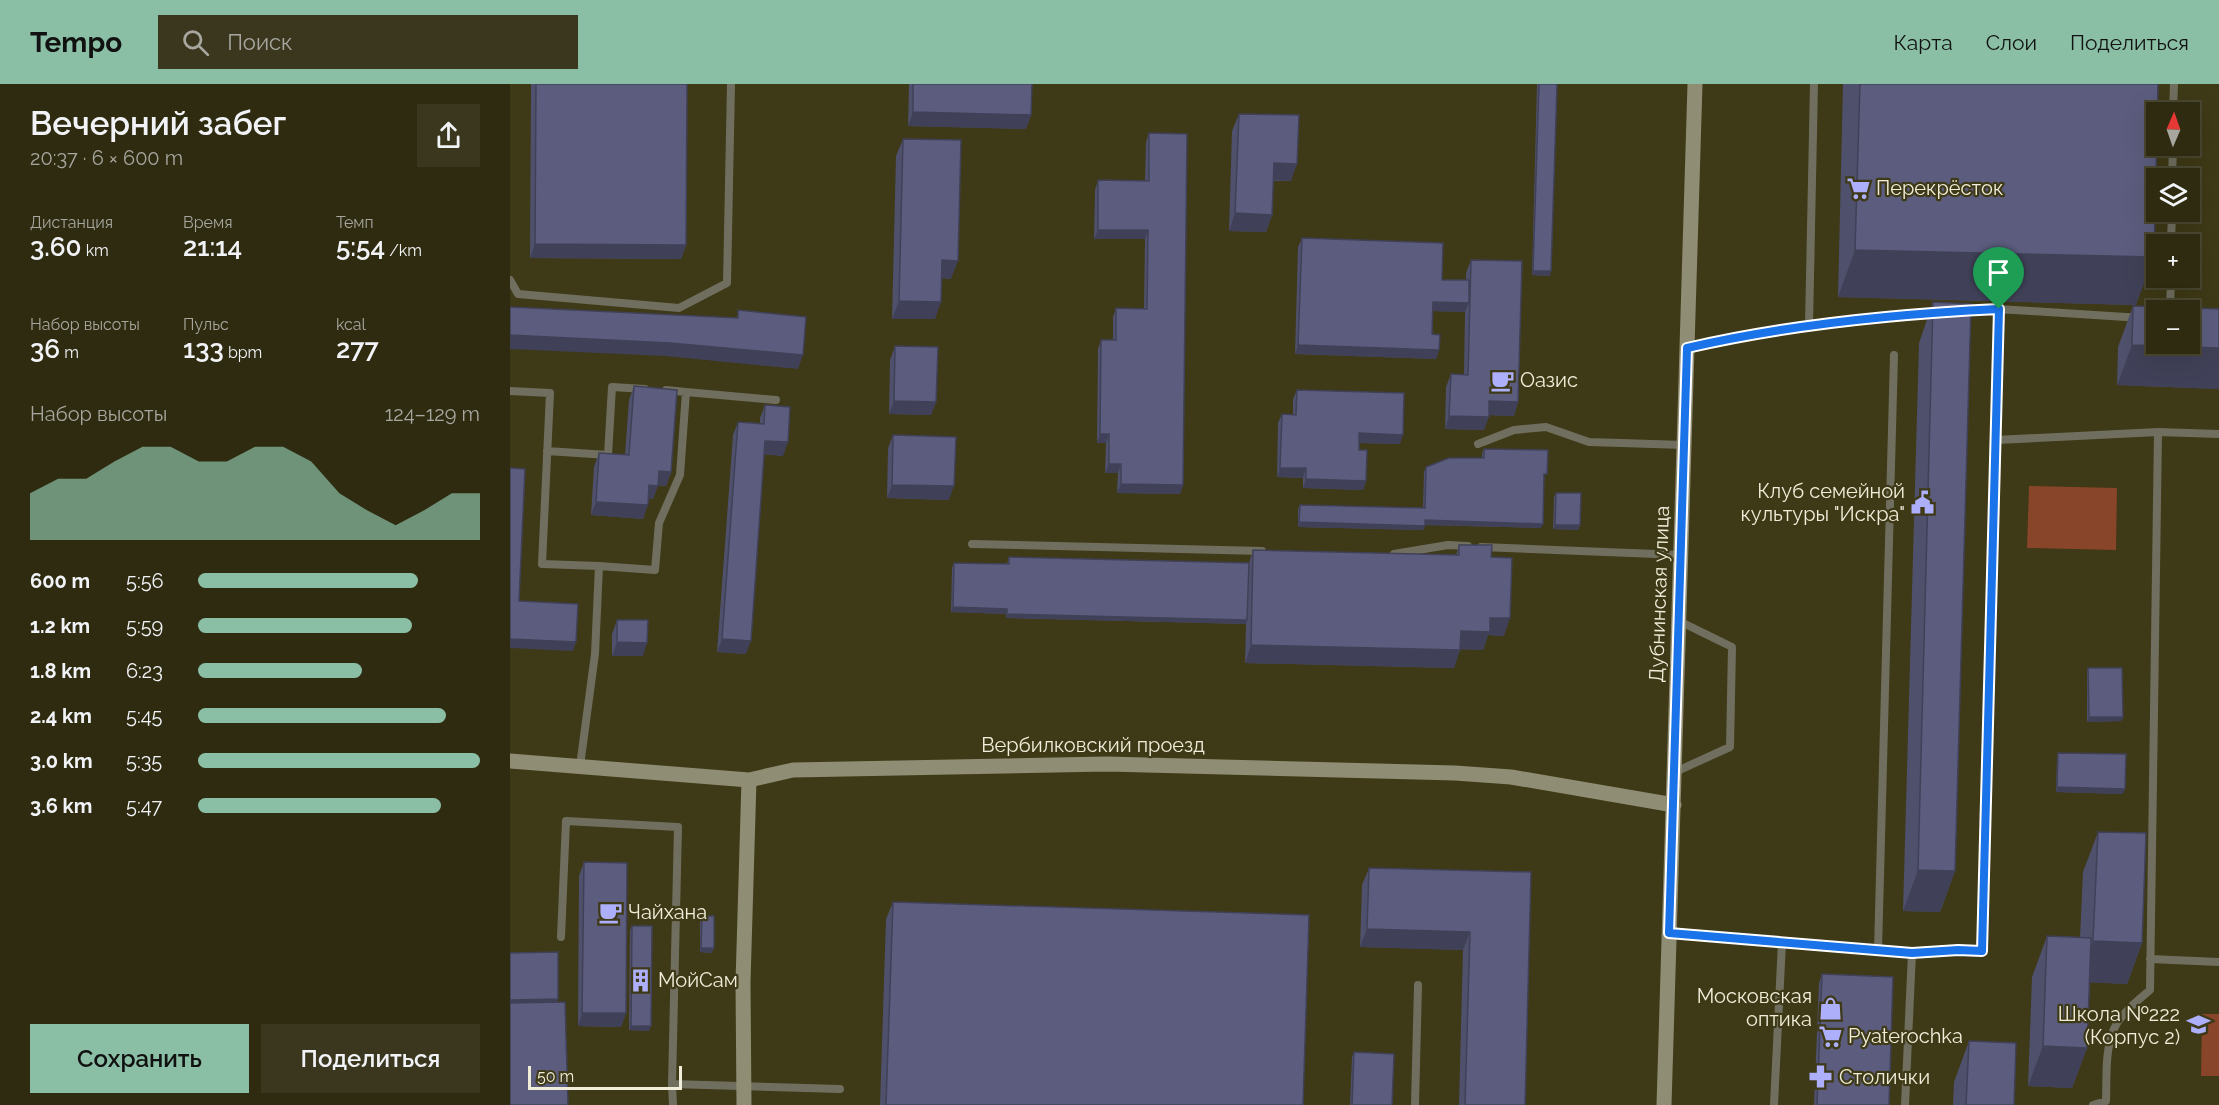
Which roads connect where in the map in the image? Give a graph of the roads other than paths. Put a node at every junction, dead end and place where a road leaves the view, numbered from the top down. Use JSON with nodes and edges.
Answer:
{"nodes":[{"id":1,"x":731,"y":84,"type":"edge"},
{"id":2,"x":1695,"y":84,"type":"edge"},
{"id":3,"x":1814,"y":84,"type":"edge"},
{"id":4,"x":2174,"y":84,"type":"edge"},
{"id":5,"x":2173,"y":102,"type":"edge"},
{"id":6,"x":510,"y":280,"type":"edge"},
{"id":7,"x":1999,"y":309,"type":"junction"},
{"id":8,"x":2146,"y":318,"type":"edge"},
{"id":9,"x":1809,"y":325,"type":"junction"},
{"id":10,"x":1687,"y":348,"type":"junction"},
{"id":11,"x":1894,"y":355,"type":"dead end"},
{"id":12,"x":510,"y":391,"type":"edge"},
{"id":13,"x":686,"y":392,"type":"junction"},
{"id":14,"x":776,"y":400,"type":"dead end"},
{"id":15,"x":2158,"y":432,"type":"junction"},
{"id":16,"x":2219,"y":434,"type":"edge"},
{"id":17,"x":1996,"y":440,"type":"junction"},
{"id":18,"x":1478,"y":444,"type":"dead end"},
{"id":19,"x":1684,"y":445,"type":"junction"},
{"id":20,"x":547,"y":451,"type":"junction"},
{"id":21,"x":972,"y":544,"type":"dead end"},
{"id":22,"x":1270,"y":551,"type":"edge"},
{"id":23,"x":1389,"y":554,"type":"edge"},
{"id":24,"x":1681,"y":555,"type":"junction"},
{"id":25,"x":599,"y":566,"type":"junction"},
{"id":26,"x":1679,"y":621,"type":"junction"},
{"id":27,"x":510,"y":761,"type":"edge"},
{"id":28,"x":580,"y":766,"type":"junction"},
{"id":29,"x":1675,"y":772,"type":"junction"},
{"id":30,"x":749,"y":780,"type":"junction"},
{"id":31,"x":1674,"y":805,"type":"junction"},
{"id":32,"x":1669,"y":933,"type":"junction"},
{"id":33,"x":561,"y":937,"type":"dead end"},
{"id":34,"x":1782,"y":942,"type":"junction"},
{"id":35,"x":1878,"y":950,"type":"junction"},
{"id":36,"x":1912,"y":953,"type":"junction"},
{"id":37,"x":2150,"y":959,"type":"junction"},
{"id":38,"x":2219,"y":962,"type":"edge"},
{"id":39,"x":1418,"y":986,"type":"dead end"},
{"id":40,"x":672,"y":1084,"type":"junction"},
{"id":41,"x":744,"y":1085,"type":"junction"},
{"id":42,"x":840,"y":1089,"type":"dead end"},
{"id":43,"x":673,"y":1105,"type":"edge"},
{"id":44,"x":744,"y":1105,"type":"edge"},
{"id":45,"x":1415,"y":1105,"type":"edge"},
{"id":46,"x":1664,"y":1105,"type":"edge"},
{"id":47,"x":1774,"y":1105,"type":"edge"},
{"id":48,"x":1905,"y":1105,"type":"edge"},
{"id":49,"x":2093,"y":1105,"type":"edge"}],
"edges":[{"from":1,"to":6,"type":"lane"},
{"from":2,"to":10,"type":"street","name":"Дубнинская улица"},
{"from":3,"to":9,"type":"lane"},
{"from":4,"to":5,"type":"lane"},
{"from":7,"to":8,"type":"lane"},
{"from":7,"to":9,"type":"lane"},
{"from":7,"to":17,"type":"lane"},
{"from":9,"to":10,"type":"lane"},
{"from":10,"to":19,"type":"street","name":"Дубнинская улица"},
{"from":11,"to":35,"type":"lane"},
{"from":12,"to":20,"type":"lane"},
{"from":13,"to":14,"type":"lane"},
{"from":13,"to":20,"type":"lane"},
{"from":13,"to":25,"type":"lane"},
{"from":15,"to":16,"type":"lane"},
{"from":15,"to":17,"type":"lane"},
{"from":15,"to":37,"type":"lane"},
{"from":17,"to":36,"type":"lane"},
{"from":18,"to":19,"type":"lane"},
{"from":19,"to":24,"type":"street","name":"Дубнинская улица"},
{"from":20,"to":25,"type":"lane"},
{"from":21,"to":22,"type":"lane"},
{"from":23,"to":24,"type":"lane"},
{"from":24,"to":26,"type":"street","name":"Дубнинская улица"},
{"from":25,"to":28,"type":"lane"},
{"from":26,"to":29,"type":"street","name":"Дубнинская улица"},
{"from":26,"to":29,"type":"lane"},
{"from":27,"to":28,"type":"street","name":"Вербилковский проезд"},
{"from":28,"to":30,"type":"street","name":"Вербилковский проезд"},
{"from":29,"to":31,"type":"street","name":"Дубнинская улица"},
{"from":30,"to":31,"type":"street","name":"Вербилковский проезд"},
{"from":30,"to":41,"type":"street"},
{"from":31,"to":32,"type":"street","name":"Дубнинская улица"},
{"from":32,"to":34,"type":"lane"},
{"from":32,"to":46,"type":"street","name":"Дубнинская улица"},
{"from":33,"to":40,"type":"lane"},
{"from":34,"to":35,"type":"lane"},
{"from":34,"to":47,"type":"lane"},
{"from":35,"to":36,"type":"lane"},
{"from":36,"to":48,"type":"lane"},
{"from":37,"to":38,"type":"lane"},
{"from":37,"to":49,"type":"lane"},
{"from":39,"to":45,"type":"lane"},
{"from":40,"to":41,"type":"lane"},
{"from":40,"to":43,"type":"lane"},
{"from":41,"to":42,"type":"lane"},
{"from":41,"to":44,"type":"street"}]}
